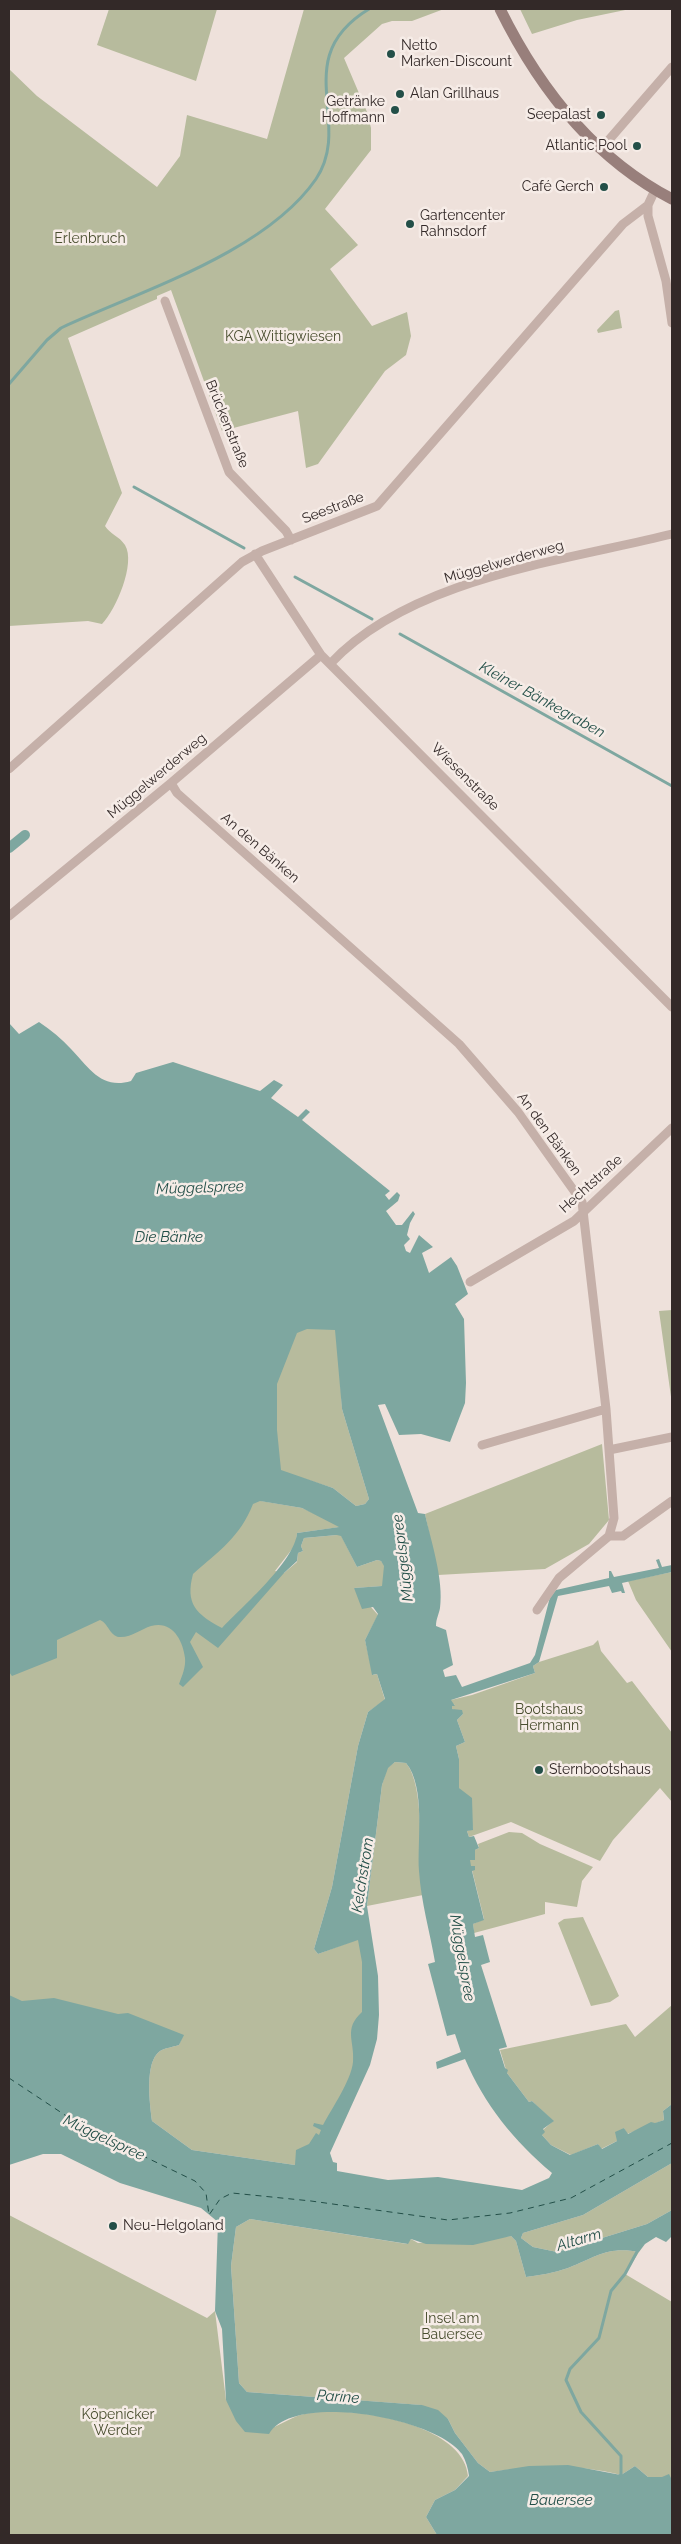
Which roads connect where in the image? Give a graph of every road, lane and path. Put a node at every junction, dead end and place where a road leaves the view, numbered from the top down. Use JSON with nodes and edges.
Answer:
{"nodes":[{"id":1,"x":500,"y":9,"type":"edge"},
{"id":2,"x":672,"y":67,"type":"edge"},
{"id":3,"x":601,"y":149,"type":"junction"},
{"id":4,"x":655,"y":190,"type":"junction"},
{"id":5,"x":672,"y":199,"type":"edge"},
{"id":6,"x":648,"y":205,"type":"junction"},
{"id":7,"x":165,"y":301,"type":"dead end"},
{"id":8,"x":672,"y":323,"type":"edge"},
{"id":9,"x":672,"y":534,"type":"edge"},
{"id":10,"x":291,"y":540,"type":"junction"},
{"id":11,"x":255,"y":554,"type":"junction"},
{"id":12,"x":321,"y":655,"type":"junction"},
{"id":13,"x":331,"y":663,"type":"junction"},
{"id":14,"x":9,"y":769,"type":"edge"},
{"id":15,"x":171,"y":783,"type":"junction"},
{"id":16,"x":9,"y":916,"type":"edge"},
{"id":17,"x":672,"y":1007,"type":"edge"},
{"id":18,"x":672,"y":1128,"type":"edge"},
{"id":19,"x":584,"y":1212,"type":"junction"},
{"id":20,"x":470,"y":1282,"type":"dead end"},
{"id":21,"x":606,"y":1409,"type":"junction"},
{"id":22,"x":672,"y":1437,"type":"edge"},
{"id":23,"x":482,"y":1445,"type":"dead end"},
{"id":24,"x":609,"y":1450,"type":"junction"},
{"id":25,"x":672,"y":1501,"type":"edge"},
{"id":26,"x":609,"y":1536,"type":"junction"},
{"id":27,"x":537,"y":1610,"type":"dead end"}],
"edges":[{"from":1,"to":3,"type":"main road"},
{"from":2,"to":3,"type":"street"},
{"from":3,"to":4,"type":"main road"},
{"from":4,"to":5,"type":"main road"},
{"from":4,"to":6,"type":"street"},
{"from":6,"to":8,"type":"street"},
{"from":6,"to":10,"type":"street","name":"Seestraße"},
{"from":7,"to":10,"type":"street","name":"Brückenstraße"},
{"from":9,"to":13,"type":"street","name":"Müggelwerderweg"},
{"from":10,"to":11,"type":"street","name":"Seestraße"},
{"from":11,"to":12,"type":"street","name":"Wiesenstraße"},
{"from":11,"to":14,"type":"street","name":"Seestraße"},
{"from":12,"to":13,"type":"street","name":"Wiesenstraße"},
{"from":12,"to":15,"type":"street","name":"Müggelwerderweg"},
{"from":13,"to":17,"type":"street","name":"Wiesenstraße"},
{"from":15,"to":16,"type":"street","name":"Müggelwerderweg"},
{"from":15,"to":19,"type":"street","name":"An den Bänken"},
{"from":18,"to":19,"type":"street","name":"Hechtstraße"},
{"from":19,"to":20,"type":"street","name":"Hechtstraße"},
{"from":19,"to":21,"type":"street","name":"An den Bänken"},
{"from":21,"to":23,"type":"street"},
{"from":21,"to":24,"type":"street","name":"An den Bänken"},
{"from":22,"to":24,"type":"street"},
{"from":24,"to":26,"type":"street","name":"An den Bänken"},
{"from":25,"to":26,"type":"street"},
{"from":26,"to":27,"type":"street"}]}
